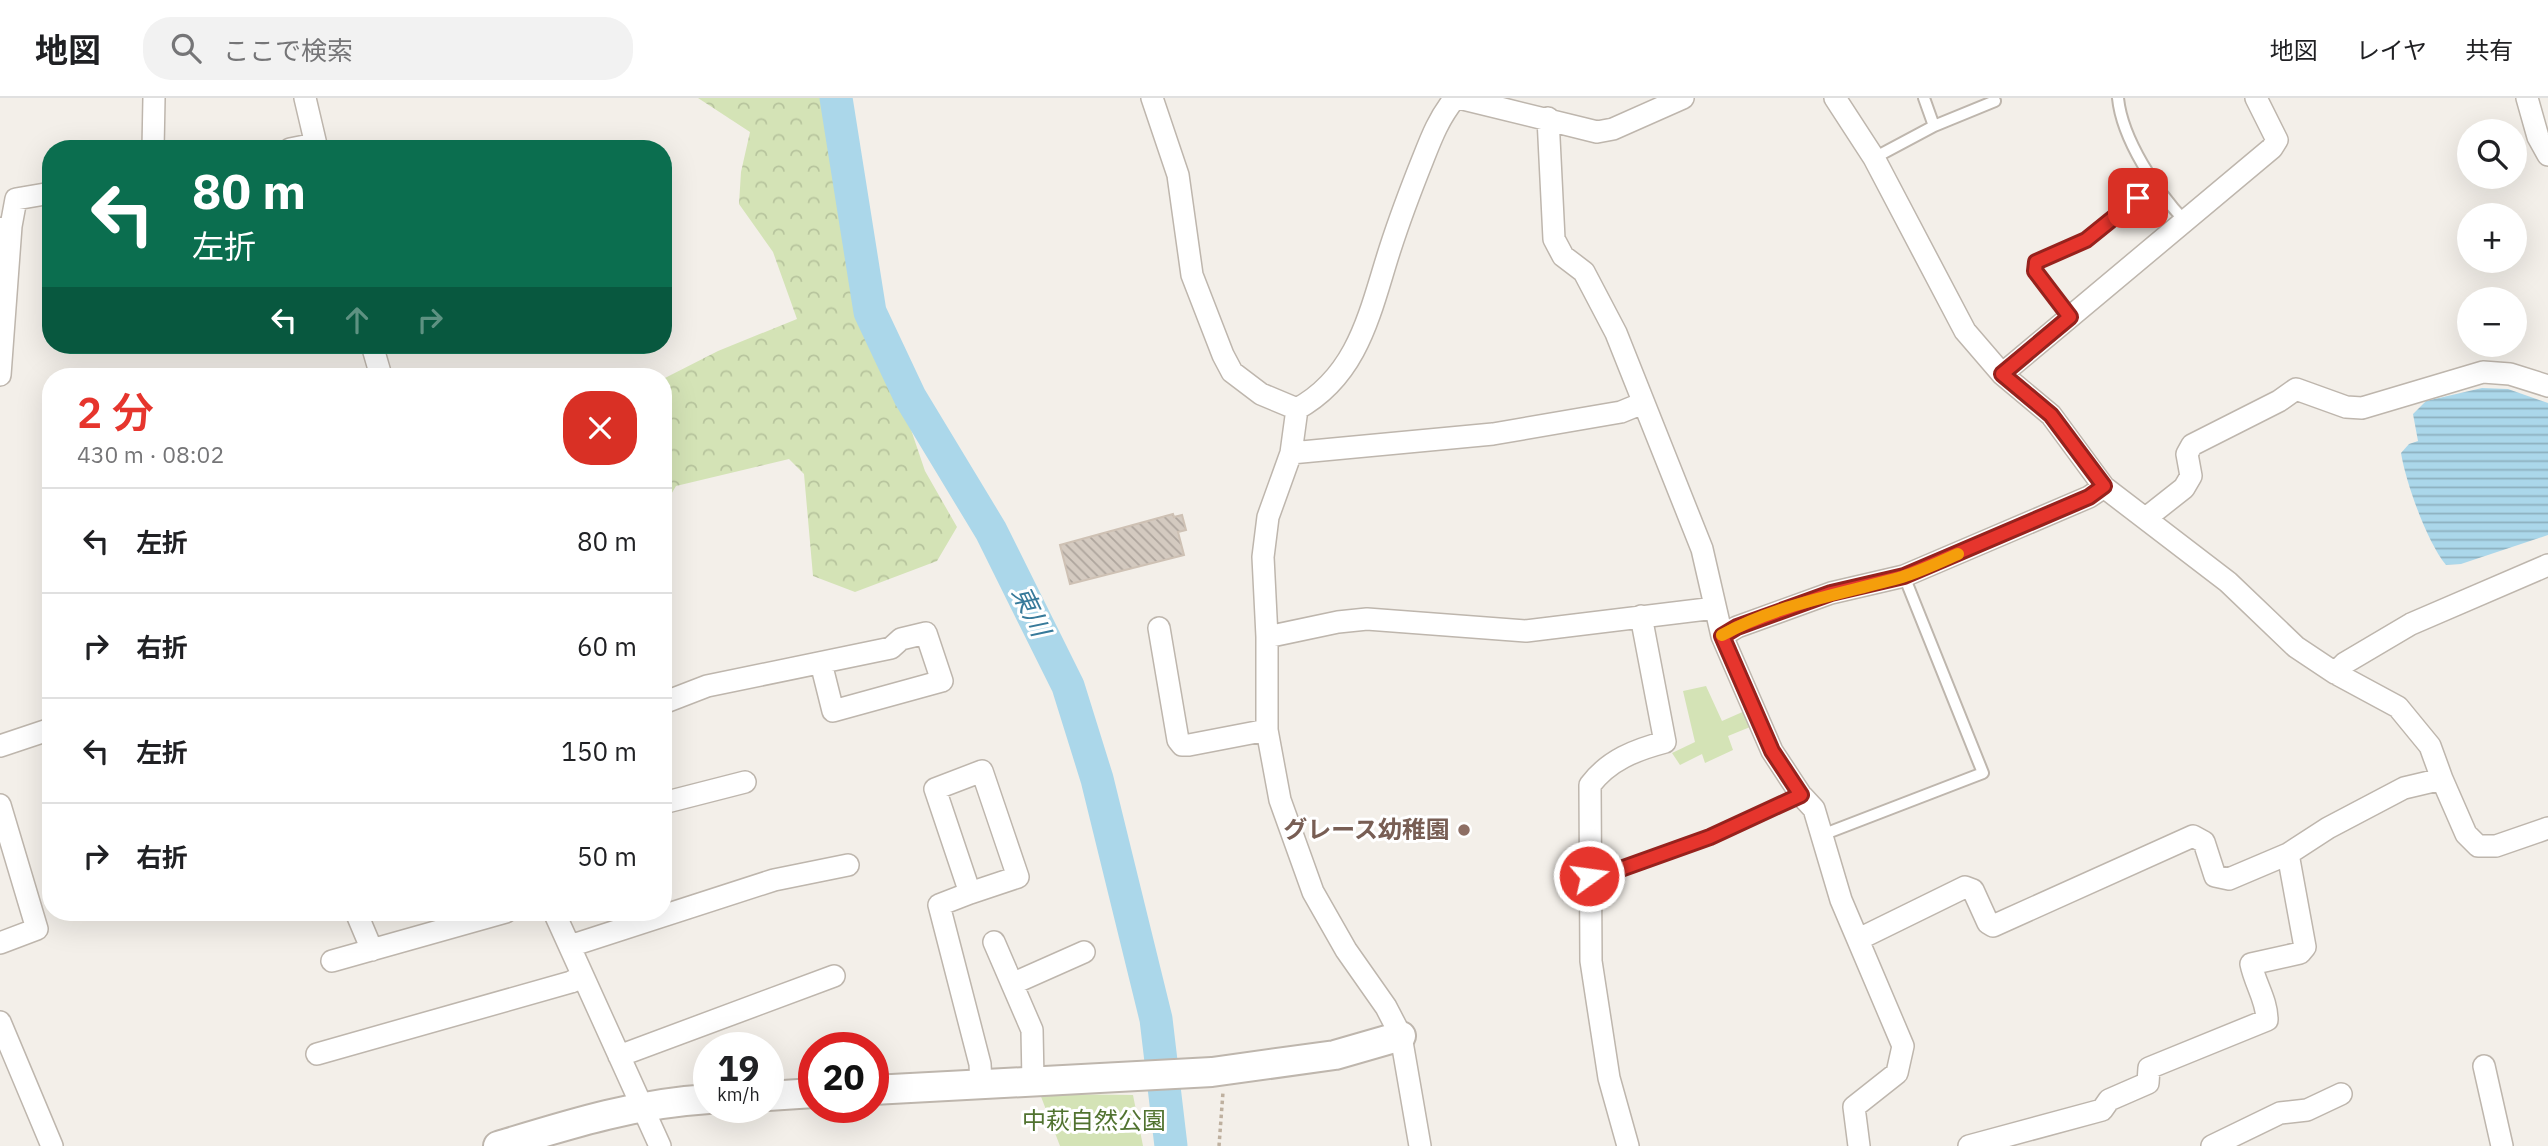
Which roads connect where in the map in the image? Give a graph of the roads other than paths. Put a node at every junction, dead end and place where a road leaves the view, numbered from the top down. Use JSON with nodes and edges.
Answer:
{"nodes":[{"id":1,"x":154,"y":98,"type":"edge"},
{"id":2,"x":304,"y":98,"type":"edge"},
{"id":3,"x":1152,"y":98,"type":"edge"},
{"id":4,"x":1457,"y":98,"type":"edge"},
{"id":5,"x":1683,"y":98,"type":"edge"},
{"id":6,"x":1835,"y":98,"type":"edge"},
{"id":7,"x":1924,"y":98,"type":"edge"},
{"id":8,"x":2118,"y":98,"type":"edge"},
{"id":9,"x":2256,"y":98,"type":"edge"},
{"id":10,"x":2527,"y":98,"type":"edge"},
{"id":11,"x":1995,"y":101,"type":"dead end"},
{"id":12,"x":1548,"y":118,"type":"junction"},
{"id":13,"x":1934,"y":126,"type":"junction"},
{"id":14,"x":153,"y":140,"type":"edge"},
{"id":15,"x":314,"y":140,"type":"edge"},
{"id":16,"x":2548,"y":155,"type":"edge"},
{"id":17,"x":1874,"y":158,"type":"junction"},
{"id":18,"x":2155,"y":184,"type":"junction"},
{"id":19,"x":42,"y":194,"type":"edge"},
{"id":20,"x":2185,"y":221,"type":"junction"},
{"id":21,"x":5,"y":228,"type":"edge"},
{"id":22,"x":2070,"y":317,"type":"junction"},
{"id":23,"x":2002,"y":374,"type":"junction"},
{"id":24,"x":0,"y":375,"type":"edge"},
{"id":25,"x":2548,"y":386,"type":"edge"},
{"id":26,"x":1643,"y":403,"type":"junction"},
{"id":27,"x":1297,"y":409,"type":"junction"},
{"id":28,"x":1291,"y":453,"type":"junction"},
{"id":29,"x":2104,"y":486,"type":"junction"},
{"id":30,"x":2146,"y":518,"type":"junction"},
{"id":31,"x":2548,"y":565,"type":"edge"},
{"id":32,"x":1904,"y":576,"type":"junction"},
{"id":33,"x":1716,"y":608,"type":"junction"},
{"id":34,"x":1641,"y":616,"type":"junction"},
{"id":35,"x":1159,"y":628,"type":"dead end"},
{"id":36,"x":1722,"y":636,"type":"junction"},
{"id":37,"x":1267,"y":637,"type":"junction"},
{"id":38,"x":821,"y":663,"type":"junction"},
{"id":39,"x":2335,"y":673,"type":"junction"},
{"id":40,"x":672,"y":700,"type":"edge"},
{"id":41,"x":1267,"y":730,"type":"junction"},
{"id":42,"x":42,"y":732,"type":"edge"},
{"id":43,"x":0,"y":746,"type":"edge"},
{"id":44,"x":2442,"y":779,"type":"junction"},
{"id":45,"x":745,"y":782,"type":"dead end"},
{"id":46,"x":1801,"y":795,"type":"junction"},
{"id":47,"x":672,"y":801,"type":"edge"},
{"id":48,"x":0,"y":805,"type":"edge"},
{"id":49,"x":2548,"y":828,"type":"edge"},
{"id":50,"x":1822,"y":835,"type":"junction"},
{"id":51,"x":2288,"y":854,"type":"junction"},
{"id":52,"x":848,"y":865,"type":"dead end"},
{"id":53,"x":1589,"y":876,"type":"junction"},
{"id":54,"x":970,"y":893,"type":"junction"},
{"id":55,"x":672,"y":913,"type":"edge"},
{"id":56,"x":360,"y":921,"type":"edge"},
{"id":57,"x":474,"y":921,"type":"edge"},
{"id":58,"x":558,"y":921,"type":"edge"},
{"id":59,"x":647,"y":921,"type":"edge"},
{"id":60,"x":1859,"y":939,"type":"junction"},
{"id":61,"x":994,"y":942,"type":"dead end"},
{"id":62,"x":0,"y":943,"type":"edge"},
{"id":63,"x":570,"y":946,"type":"junction"},
{"id":64,"x":372,"y":950,"type":"junction"},
{"id":65,"x":1084,"y":952,"type":"dead end"},
{"id":66,"x":332,"y":961,"type":"dead end"},
{"id":67,"x":583,"y":976,"type":"junction"},
{"id":68,"x":834,"y":976,"type":"dead end"},
{"id":69,"x":1012,"y":984,"type":"junction"},
{"id":70,"x":0,"y":1022,"type":"edge"},
{"id":71,"x":1401,"y":1036,"type":"junction"},
{"id":72,"x":317,"y":1054,"type":"dead end"},
{"id":73,"x":619,"y":1056,"type":"junction"},
{"id":74,"x":2484,"y":1066,"type":"dead end"},
{"id":75,"x":1033,"y":1081,"type":"junction"},
{"id":76,"x":981,"y":1084,"type":"junction"},
{"id":77,"x":889,"y":1089,"type":"edge"},
{"id":78,"x":2341,"y":1094,"type":"dead end"},
{"id":79,"x":693,"y":1101,"type":"edge"},
{"id":80,"x":642,"y":1107,"type":"junction"},
{"id":81,"x":52,"y":1146,"type":"edge"},
{"id":82,"x":498,"y":1146,"type":"edge"},
{"id":83,"x":660,"y":1146,"type":"edge"},
{"id":84,"x":1420,"y":1146,"type":"edge"},
{"id":85,"x":1628,"y":1146,"type":"edge"},
{"id":86,"x":1859,"y":1146,"type":"edge"},
{"id":87,"x":1969,"y":1146,"type":"edge"},
{"id":88,"x":2212,"y":1146,"type":"edge"},
{"id":89,"x":2502,"y":1146,"type":"edge"}],
"edges":[{"from":1,"to":14,"type":"street"},
{"from":2,"to":15,"type":"street"},
{"from":3,"to":27,"type":"street"},
{"from":4,"to":12,"type":"street"},
{"from":4,"to":27,"type":"street"},
{"from":5,"to":12,"type":"street"},
{"from":6,"to":17,"type":"street"},
{"from":7,"to":13,"type":"lane"},
{"from":8,"to":18,"type":"lane"},
{"from":9,"to":20,"type":"street"},
{"from":10,"to":16,"type":"street"},
{"from":11,"to":13,"type":"lane"},
{"from":12,"to":26,"type":"street"},
{"from":13,"to":17,"type":"lane"},
{"from":17,"to":23,"type":"street"},
{"from":18,"to":20,"type":"lane"},
{"from":18,"to":22,"type":"lane"},
{"from":19,"to":21,"type":"street"},
{"from":20,"to":22,"type":"street"},
{"from":21,"to":24,"type":"street"},
{"from":22,"to":23,"type":"street"},
{"from":23,"to":29,"type":"street"},
{"from":25,"to":30,"type":"street"},
{"from":26,"to":28,"type":"street"},
{"from":26,"to":33,"type":"street"},
{"from":27,"to":28,"type":"street"},
{"from":28,"to":37,"type":"street"},
{"from":29,"to":30,"type":"street"},
{"from":29,"to":32,"type":"street"},
{"from":30,"to":39,"type":"street"},
{"from":31,"to":39,"type":"street"},
{"from":32,"to":36,"type":"street"},
{"from":32,"to":50,"type":"lane"},
{"from":33,"to":34,"type":"street"},
{"from":33,"to":36,"type":"street"},
{"from":34,"to":37,"type":"street"},
{"from":34,"to":53,"type":"street"},
{"from":35,"to":41,"type":"street"},
{"from":36,"to":46,"type":"street"},
{"from":37,"to":41,"type":"street"},
{"from":38,"to":38,"type":"street"},
{"from":38,"to":40,"type":"street"},
{"from":39,"to":44,"type":"street"},
{"from":41,"to":71,"type":"street"},
{"from":42,"to":43,"type":"street"},
{"from":44,"to":49,"type":"street"},
{"from":44,"to":51,"type":"street"},
{"from":45,"to":47,"type":"street"},
{"from":46,"to":50,"type":"street"},
{"from":46,"to":53,"type":"lane"},
{"from":48,"to":62,"type":"street"},
{"from":50,"to":60,"type":"street"},
{"from":51,"to":60,"type":"street"},
{"from":51,"to":87,"type":"street"},
{"from":52,"to":55,"type":"street"},
{"from":53,"to":85,"type":"street"},
{"from":54,"to":54,"type":"street"},
{"from":54,"to":76,"type":"street"},
{"from":56,"to":64,"type":"street"},
{"from":57,"to":64,"type":"street"},
{"from":58,"to":63,"type":"street"},
{"from":59,"to":63,"type":"street"},
{"from":60,"to":86,"type":"street"},
{"from":61,"to":69,"type":"street"},
{"from":63,"to":67,"type":"street"},
{"from":64,"to":66,"type":"street"},
{"from":65,"to":69,"type":"street"},
{"from":67,"to":72,"type":"street"},
{"from":67,"to":73,"type":"street"},
{"from":68,"to":73,"type":"street"},
{"from":69,"to":75,"type":"street"},
{"from":70,"to":81,"type":"street"},
{"from":71,"to":75,"type":"street"},
{"from":71,"to":84,"type":"street"},
{"from":73,"to":80,"type":"street"},
{"from":74,"to":89,"type":"street"},
{"from":75,"to":76,"type":"street"},
{"from":76,"to":77,"type":"street"},
{"from":78,"to":88,"type":"street"},
{"from":79,"to":80,"type":"street"},
{"from":80,"to":82,"type":"street"},
{"from":80,"to":83,"type":"street"}]}
